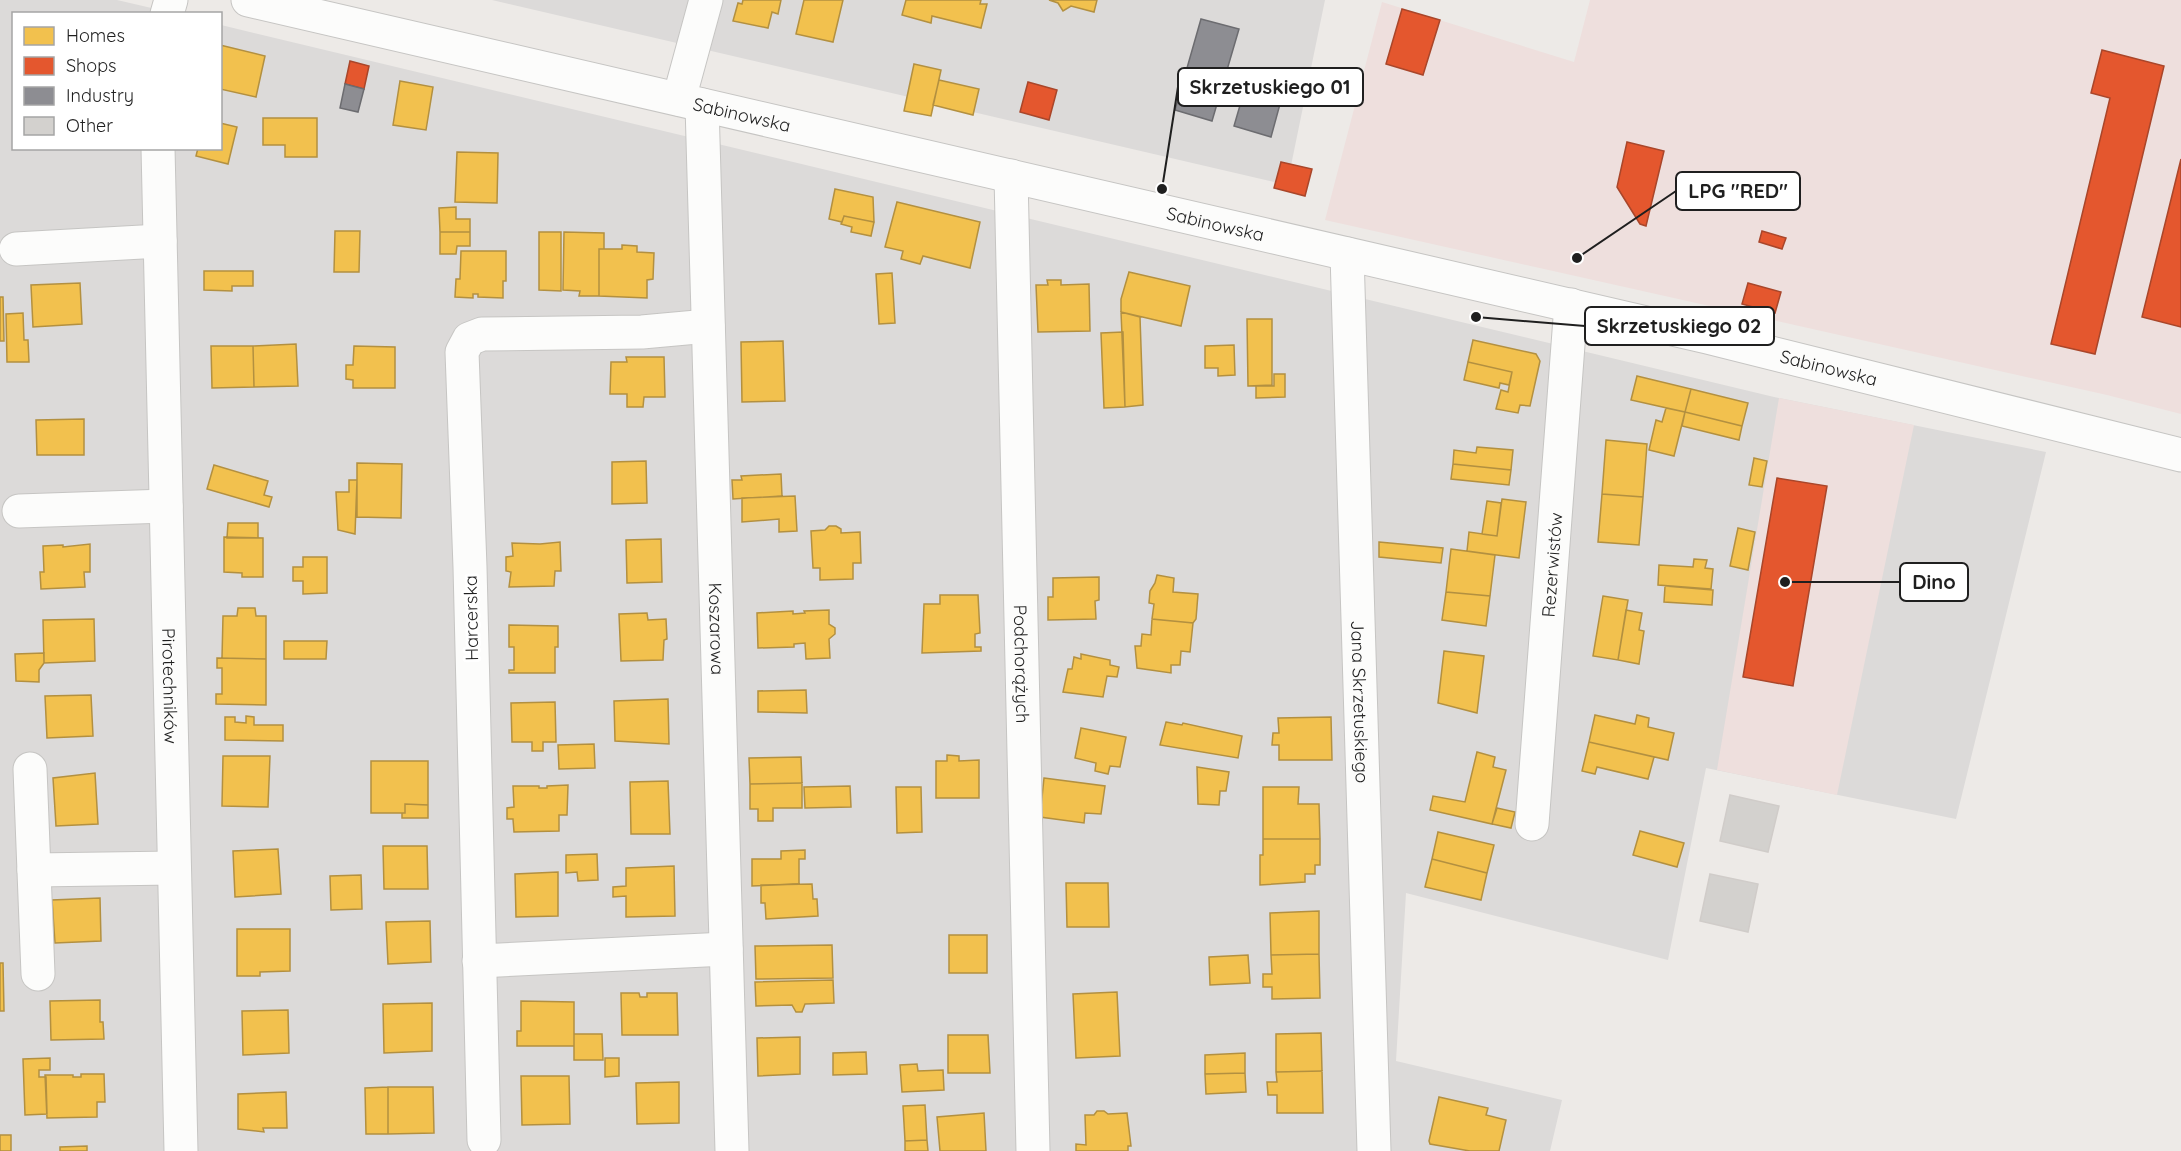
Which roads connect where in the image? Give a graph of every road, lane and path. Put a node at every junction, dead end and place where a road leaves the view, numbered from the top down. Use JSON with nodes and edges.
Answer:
{"nodes":[{"id":1,"x":248,"y":0,"type":"edge"},
{"id":2,"x":706,"y":0,"type":"edge"},
{"id":3,"x":690,"y":102,"type":"junction"},
{"id":4,"x":158,"y":150,"type":"edge"},
{"id":5,"x":1011,"y":176,"type":"junction"},
{"id":6,"x":160,"y":241,"type":"junction"},
{"id":7,"x":16,"y":249,"type":"dead end"},
{"id":8,"x":1347,"y":254,"type":"junction"},
{"id":9,"x":1571,"y":305,"type":"junction"},
{"id":10,"x":708,"y":326,"type":"junction"},
{"id":11,"x":2181,"y":455,"type":"edge"},
{"id":12,"x":166,"y":506,"type":"junction"},
{"id":13,"x":19,"y":511,"type":"dead end"},
{"id":14,"x":30,"y":769,"type":"dead end"},
{"id":15,"x":1532,"y":824,"type":"dead end"},
{"id":16,"x":174,"y":868,"type":"junction"},
{"id":17,"x":34,"y":870,"type":"junction"},
{"id":18,"x":726,"y":949,"type":"junction"},
{"id":19,"x":479,"y":961,"type":"junction"},
{"id":20,"x":38,"y":974,"type":"dead end"},
{"id":21,"x":484,"y":1140,"type":"dead end"},
{"id":22,"x":181,"y":1151,"type":"edge"},
{"id":23,"x":732,"y":1151,"type":"edge"},
{"id":24,"x":1033,"y":1151,"type":"edge"},
{"id":25,"x":1374,"y":1151,"type":"edge"}],
"edges":[{"from":1,"to":3,"type":"street","name":"Sabinowska"},
{"from":2,"to":3,"type":"street","name":"Koszarowa"},
{"from":3,"to":5,"type":"street","name":"Sabinowska"},
{"from":3,"to":10,"type":"street","name":"Koszarowa"},
{"from":4,"to":6,"type":"street","name":"Pirotechników"},
{"from":5,"to":8,"type":"street","name":"Sabinowska"},
{"from":5,"to":24,"type":"street","name":"Podchorążych"},
{"from":6,"to":7,"type":"street"},
{"from":6,"to":12,"type":"street","name":"Pirotechników"},
{"from":8,"to":9,"type":"street","name":"Sabinowska"},
{"from":8,"to":25,"type":"street","name":"Jana Skrzetuskiego"},
{"from":9,"to":11,"type":"street","name":"Sabinowska"},
{"from":9,"to":15,"type":"street","name":"Rezerwistów"},
{"from":10,"to":18,"type":"street","name":"Koszarowa"},
{"from":10,"to":19,"type":"street","name":"Harcerska"},
{"from":12,"to":13,"type":"street"},
{"from":12,"to":16,"type":"street","name":"Pirotechników"},
{"from":14,"to":17,"type":"street"},
{"from":16,"to":17,"type":"street"},
{"from":16,"to":22,"type":"street","name":"Pirotechników"},
{"from":17,"to":20,"type":"street"},
{"from":18,"to":19,"type":"street"},
{"from":18,"to":23,"type":"street","name":"Koszarowa"},
{"from":19,"to":21,"type":"street","name":"Harcerska"}]}
